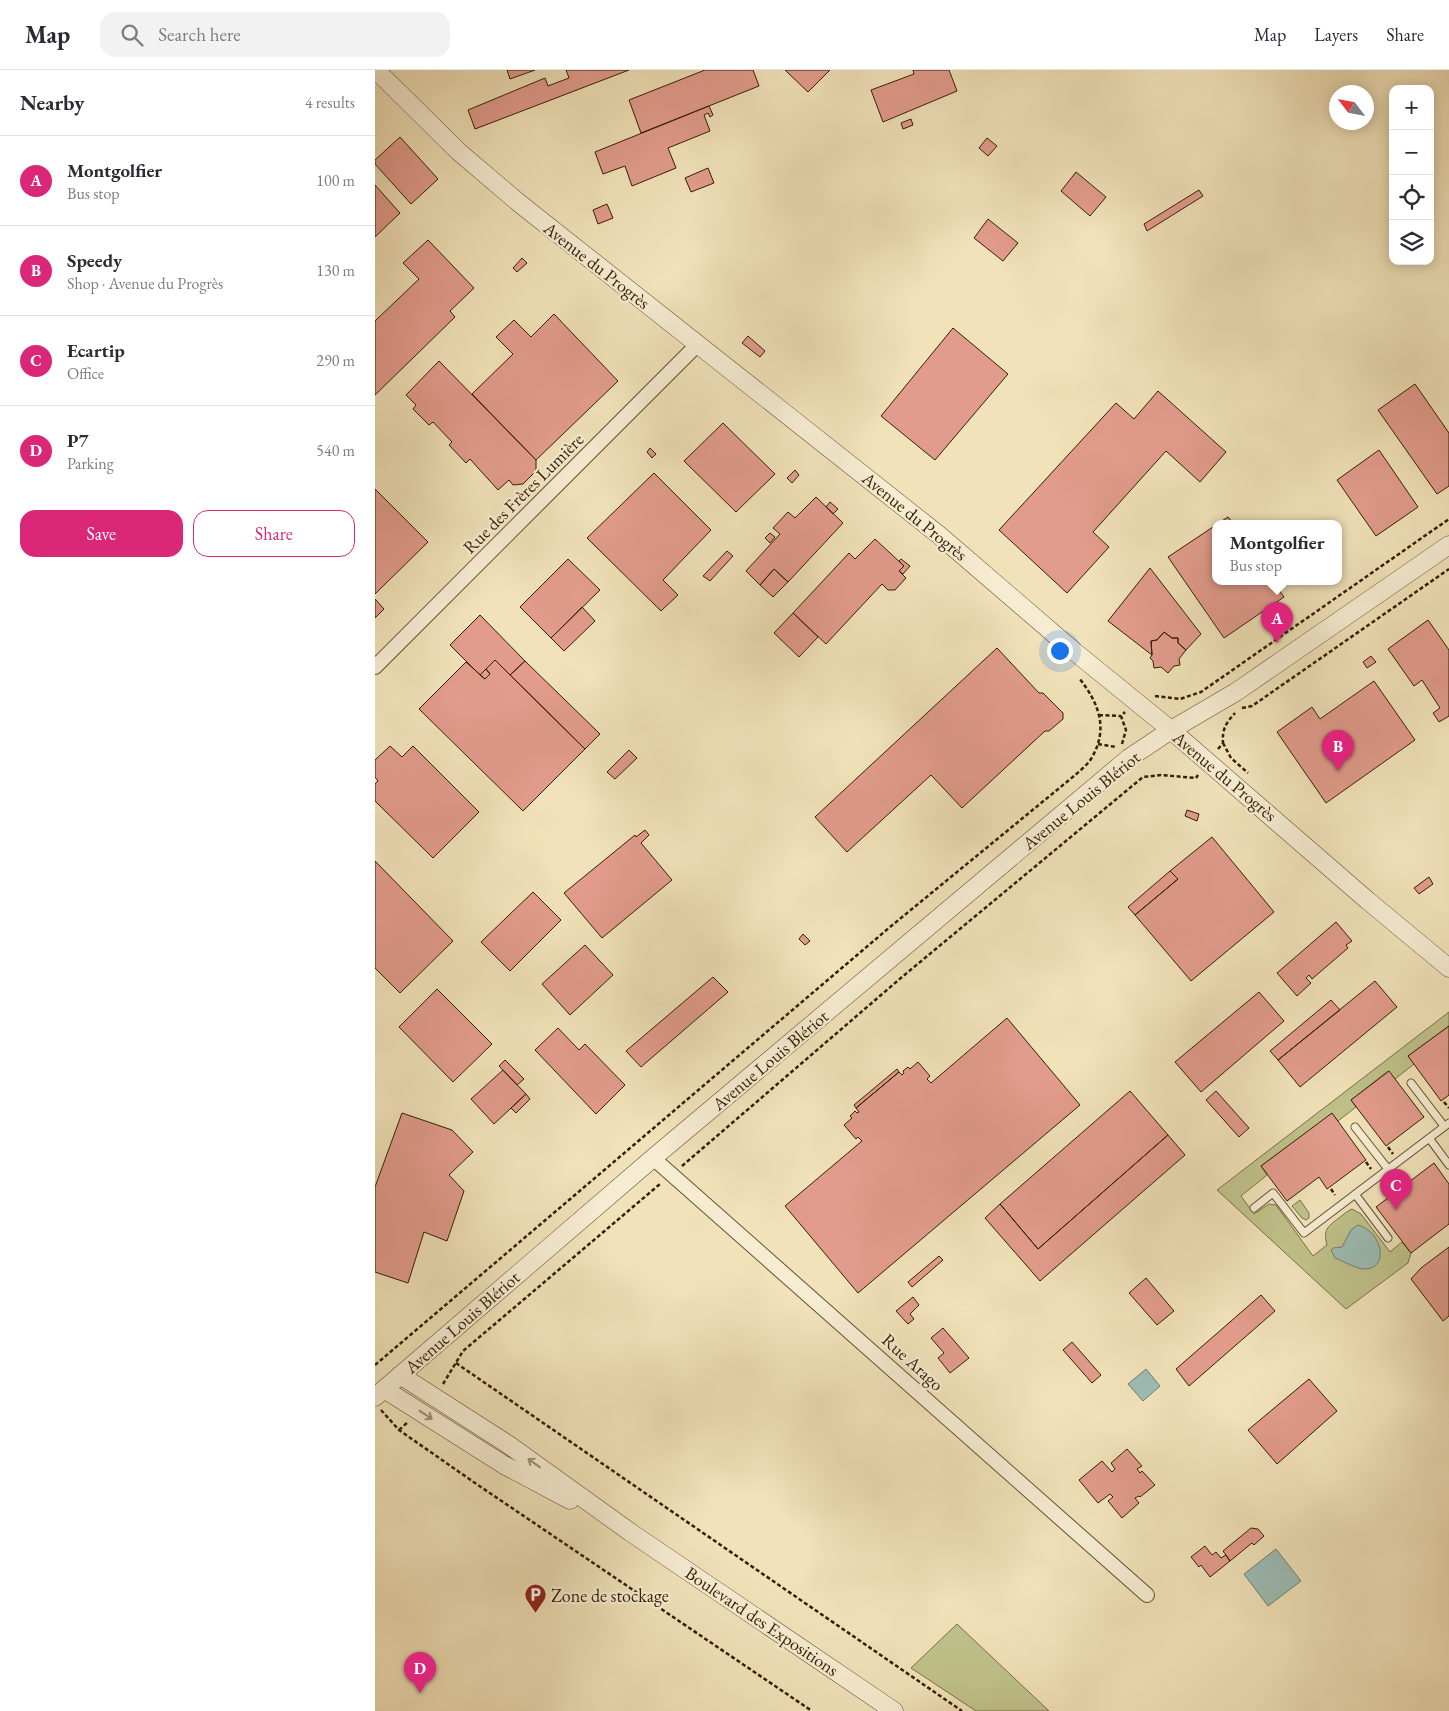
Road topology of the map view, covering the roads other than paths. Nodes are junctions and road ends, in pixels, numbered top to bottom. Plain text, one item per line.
1 (376, 70) edge
2 (698, 344) junction
3 (1449, 545) edge
4 (375, 667) edge
5 (1171, 730) junction
6 (1449, 968) edge
7 (1411, 1083) dead end
8 (1447, 1124) edge
9 (1355, 1127) dead end
10 (1429, 1138) junction
11 (653, 1158) junction
12 (1449, 1165) edge
13 (1388, 1169) junction
14 (1355, 1194) junction
15 (1254, 1208) dead end
16 (1388, 1238) dead end
17 (399, 1375) junction
18 (380, 1393) edge
19 (630, 1532) junction
20 (1147, 1595) dead end
21 (894, 1711) edge

1 - 2 street, Avenue du Progrès
2 - 4 street, Rue des Frères Lumière
2 - 5 street, Avenue du Progrès
3 - 5 street, Avenue Louis Blériot
5 - 6 street, Avenue du Progrès
5 - 11 street, Avenue Louis Blériot
7 - 8 lane
8 - 10 lane
9 - 13 lane
10 - 12 lane
10 - 13 lane
11 - 17 street, Avenue Louis Blériot
11 - 20 street, Rue Arago
13 - 14 lane
14 - 15 lane
14 - 16 lane
17 - 18 street, Avenue Louis Blériot
19 -> 17 street, Boulevard des Expositions
18 -> 19 street, Boulevard des Expositions
19 - 21 street, Boulevard des Expositions

